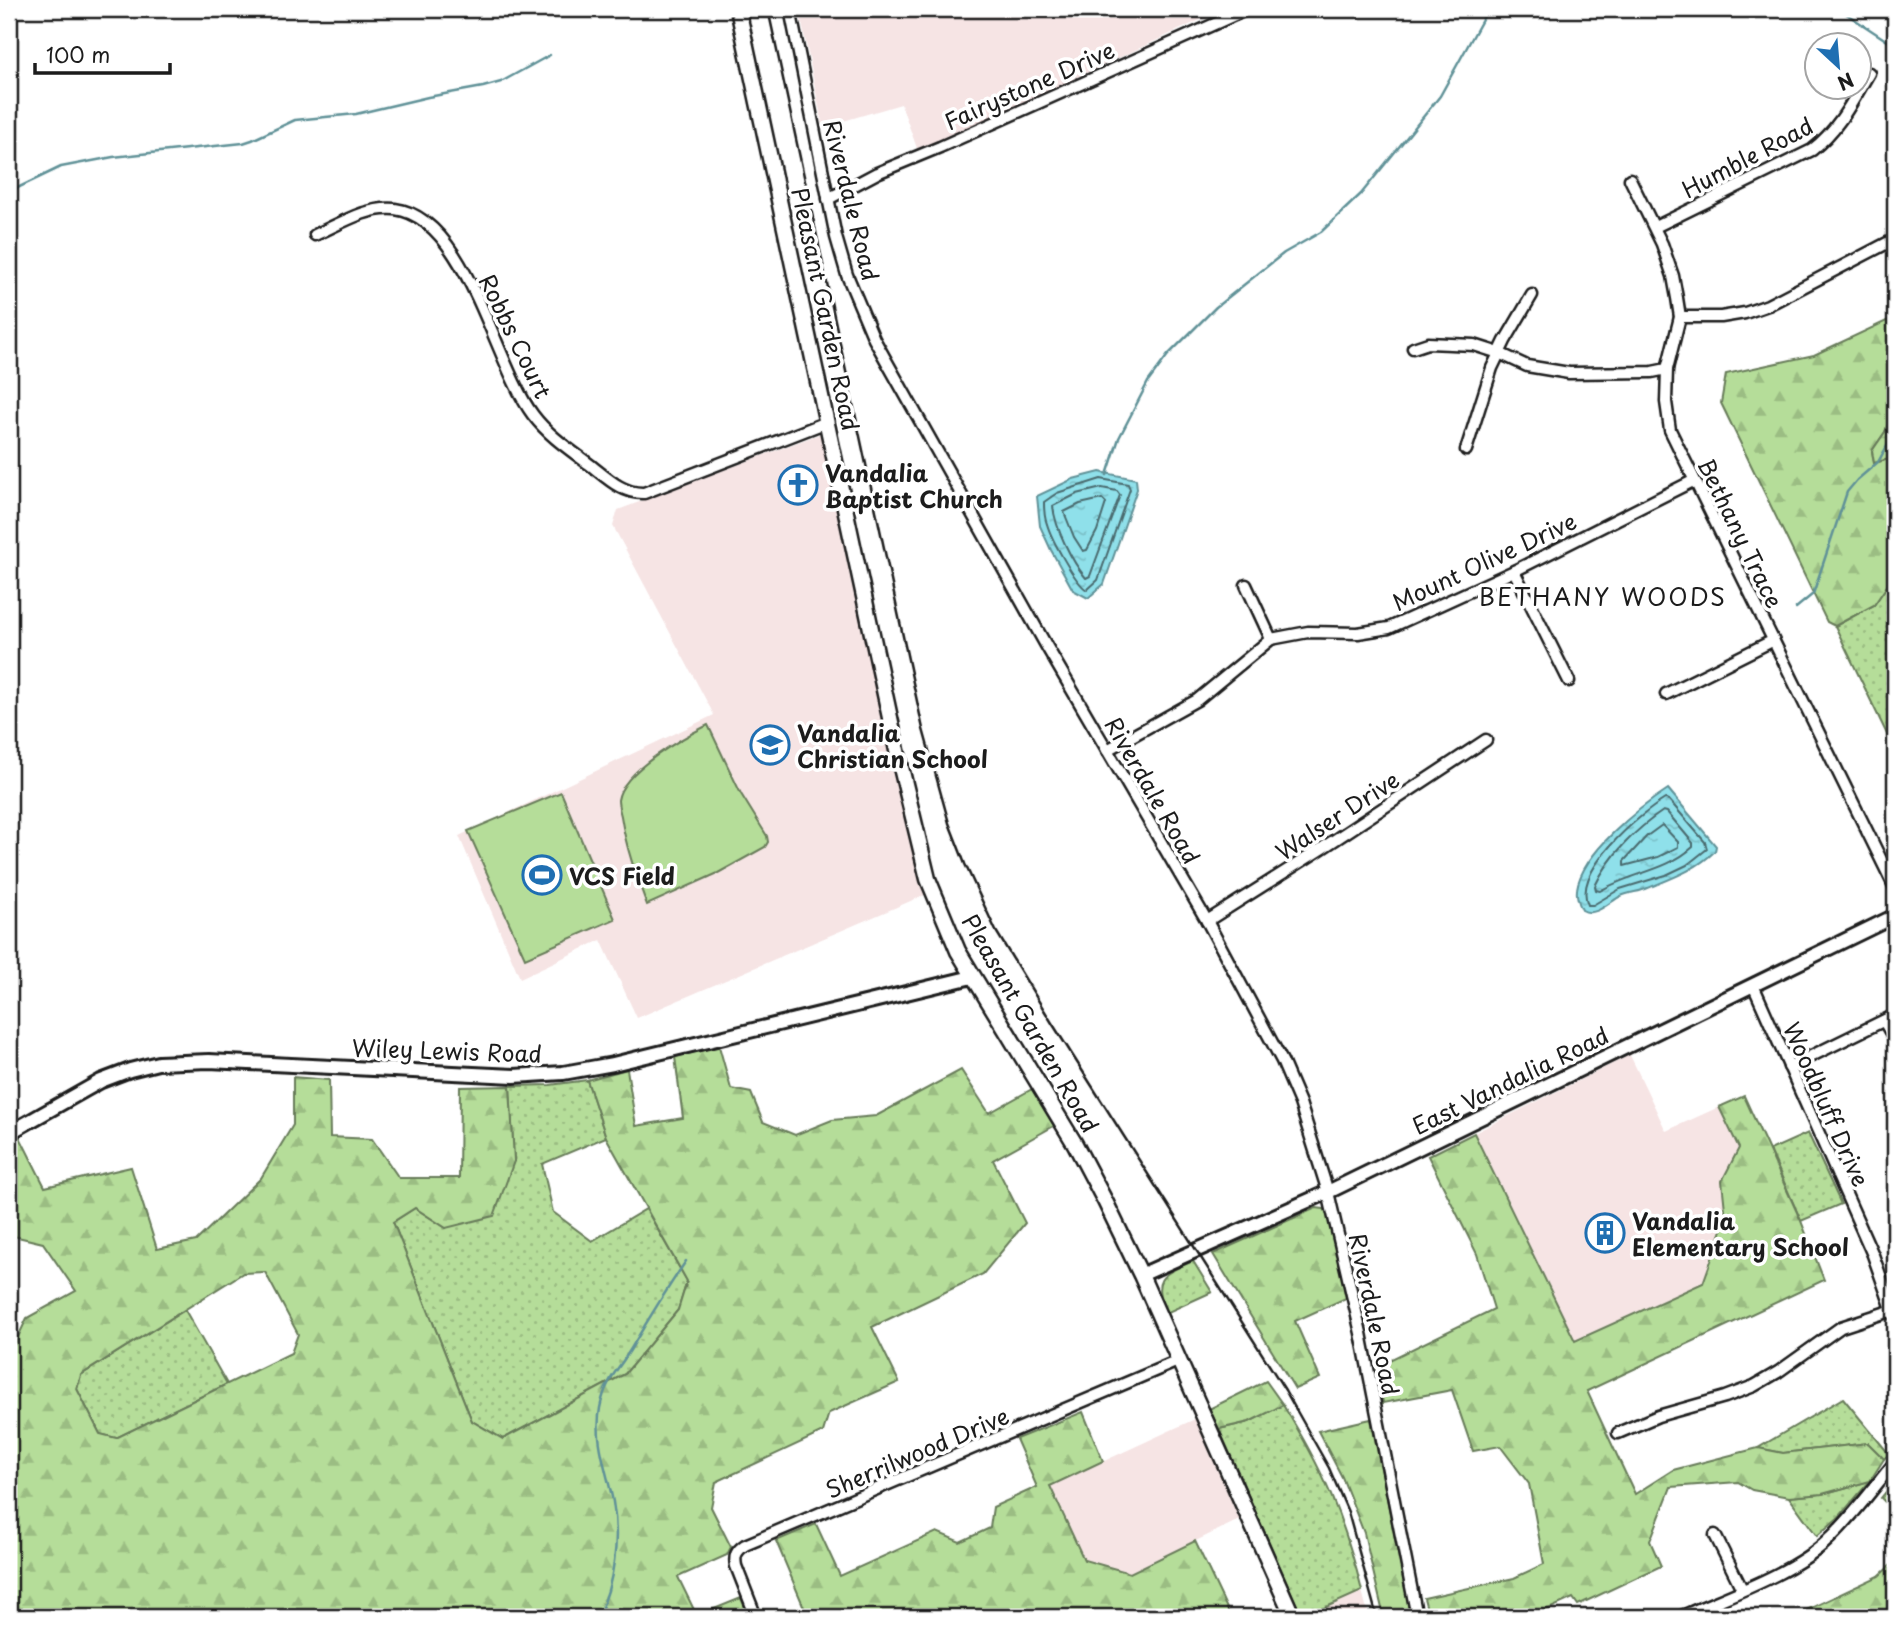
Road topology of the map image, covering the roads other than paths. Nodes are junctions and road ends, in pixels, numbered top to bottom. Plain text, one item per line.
1 (738, 9) edge
2 (790, 9) edge
3 (1248, 9) edge
4 (1852, 102) edge
5 (1630, 179) dead end
6 (828, 199) junction
7 (1655, 227) junction
8 (315, 235) dead end
9 (1895, 239) edge
10 (1532, 295) dead end
11 (1680, 317) junction
12 (1413, 348) dead end
13 (1499, 353) junction
14 (1667, 369) junction
15 (827, 422) junction
16 (1466, 450) dead end
17 (1693, 481) junction
18 (1514, 571) junction
19 (1246, 585) dead end
20 (1271, 639) junction
21 (1772, 641) junction
22 (1569, 681) dead end
23 (1665, 694) dead end
24 (1486, 740) dead end
25 (1107, 750) junction
26 (1895, 888) edge
27 (1895, 916) edge
28 (1206, 921) junction
29 (972, 977) junction
30 (1753, 985) junction
31 (1895, 1015) edge
32 (1884, 1020) junction
33 (1895, 1040) edge
34 (1789, 1067) junction
35 (9, 1133) edge
36 (1328, 1192) junction
37 (1141, 1275) junction
38 (1894, 1313) edge
39 (1178, 1361) junction
40 (1618, 1433) dead end
41 (1895, 1462) edge
42 (1715, 1535) dead end
43 (1742, 1589) junction
44 (756, 1617) edge
45 (1293, 1617) edge
46 (1417, 1617) edge
47 (1679, 1617) edge

1 - 15 main road, Pleasant Garden Road
2 - 6 street, Riverdale Road
3 - 6 street, Fairystone Drive
4 - 7 street, Humble Road
5 - 7 street, Bethany Trace
6 - 25 street, Riverdale Road
7 - 11 street, Bethany Trace
8 - 15 street, Robbs Court
9 - 11 street
10 - 13 street
11 - 14 street, Bethany Trace
12 - 13 street
13 - 14 street
13 - 16 street
14 - 17 street, Bethany Trace
15 - 29 main road, Pleasant Garden Road
17 - 18 street, Mount Olive Drive
17 - 21 street, Bethany Trace
18 - 20 street, Mount Olive Drive
18 - 22 street
19 - 20 street
20 - 25 street, Mount Olive Drive
21 - 23 street
21 - 26 street, Bethany Trace
24 - 28 street, Walser Drive
25 - 28 street, Riverdale Road
27 - 30 street, East Vandalia Road
28 - 36 street, Riverdale Road
29 - 35 street, Wiley Lewis Road
29 - 37 main road, Pleasant Garden Road
30 - 34 street, Woodbluff Drive
30 - 36 street, East Vandalia Road
31 - 32 street
32 - 33 street
32 - 34 street
34 - 38 street, Woodbluff Drive
36 - 37 street, East Vandalia Road
36 - 46 street, Riverdale Road
37 - 39 main road, Pleasant Garden Road
38 - 40 street
39 - 44 street, Sherrilwood Drive
39 - 45 main road, Pleasant Garden Road
41 - 43 street
42 - 43 street
43 - 47 street

